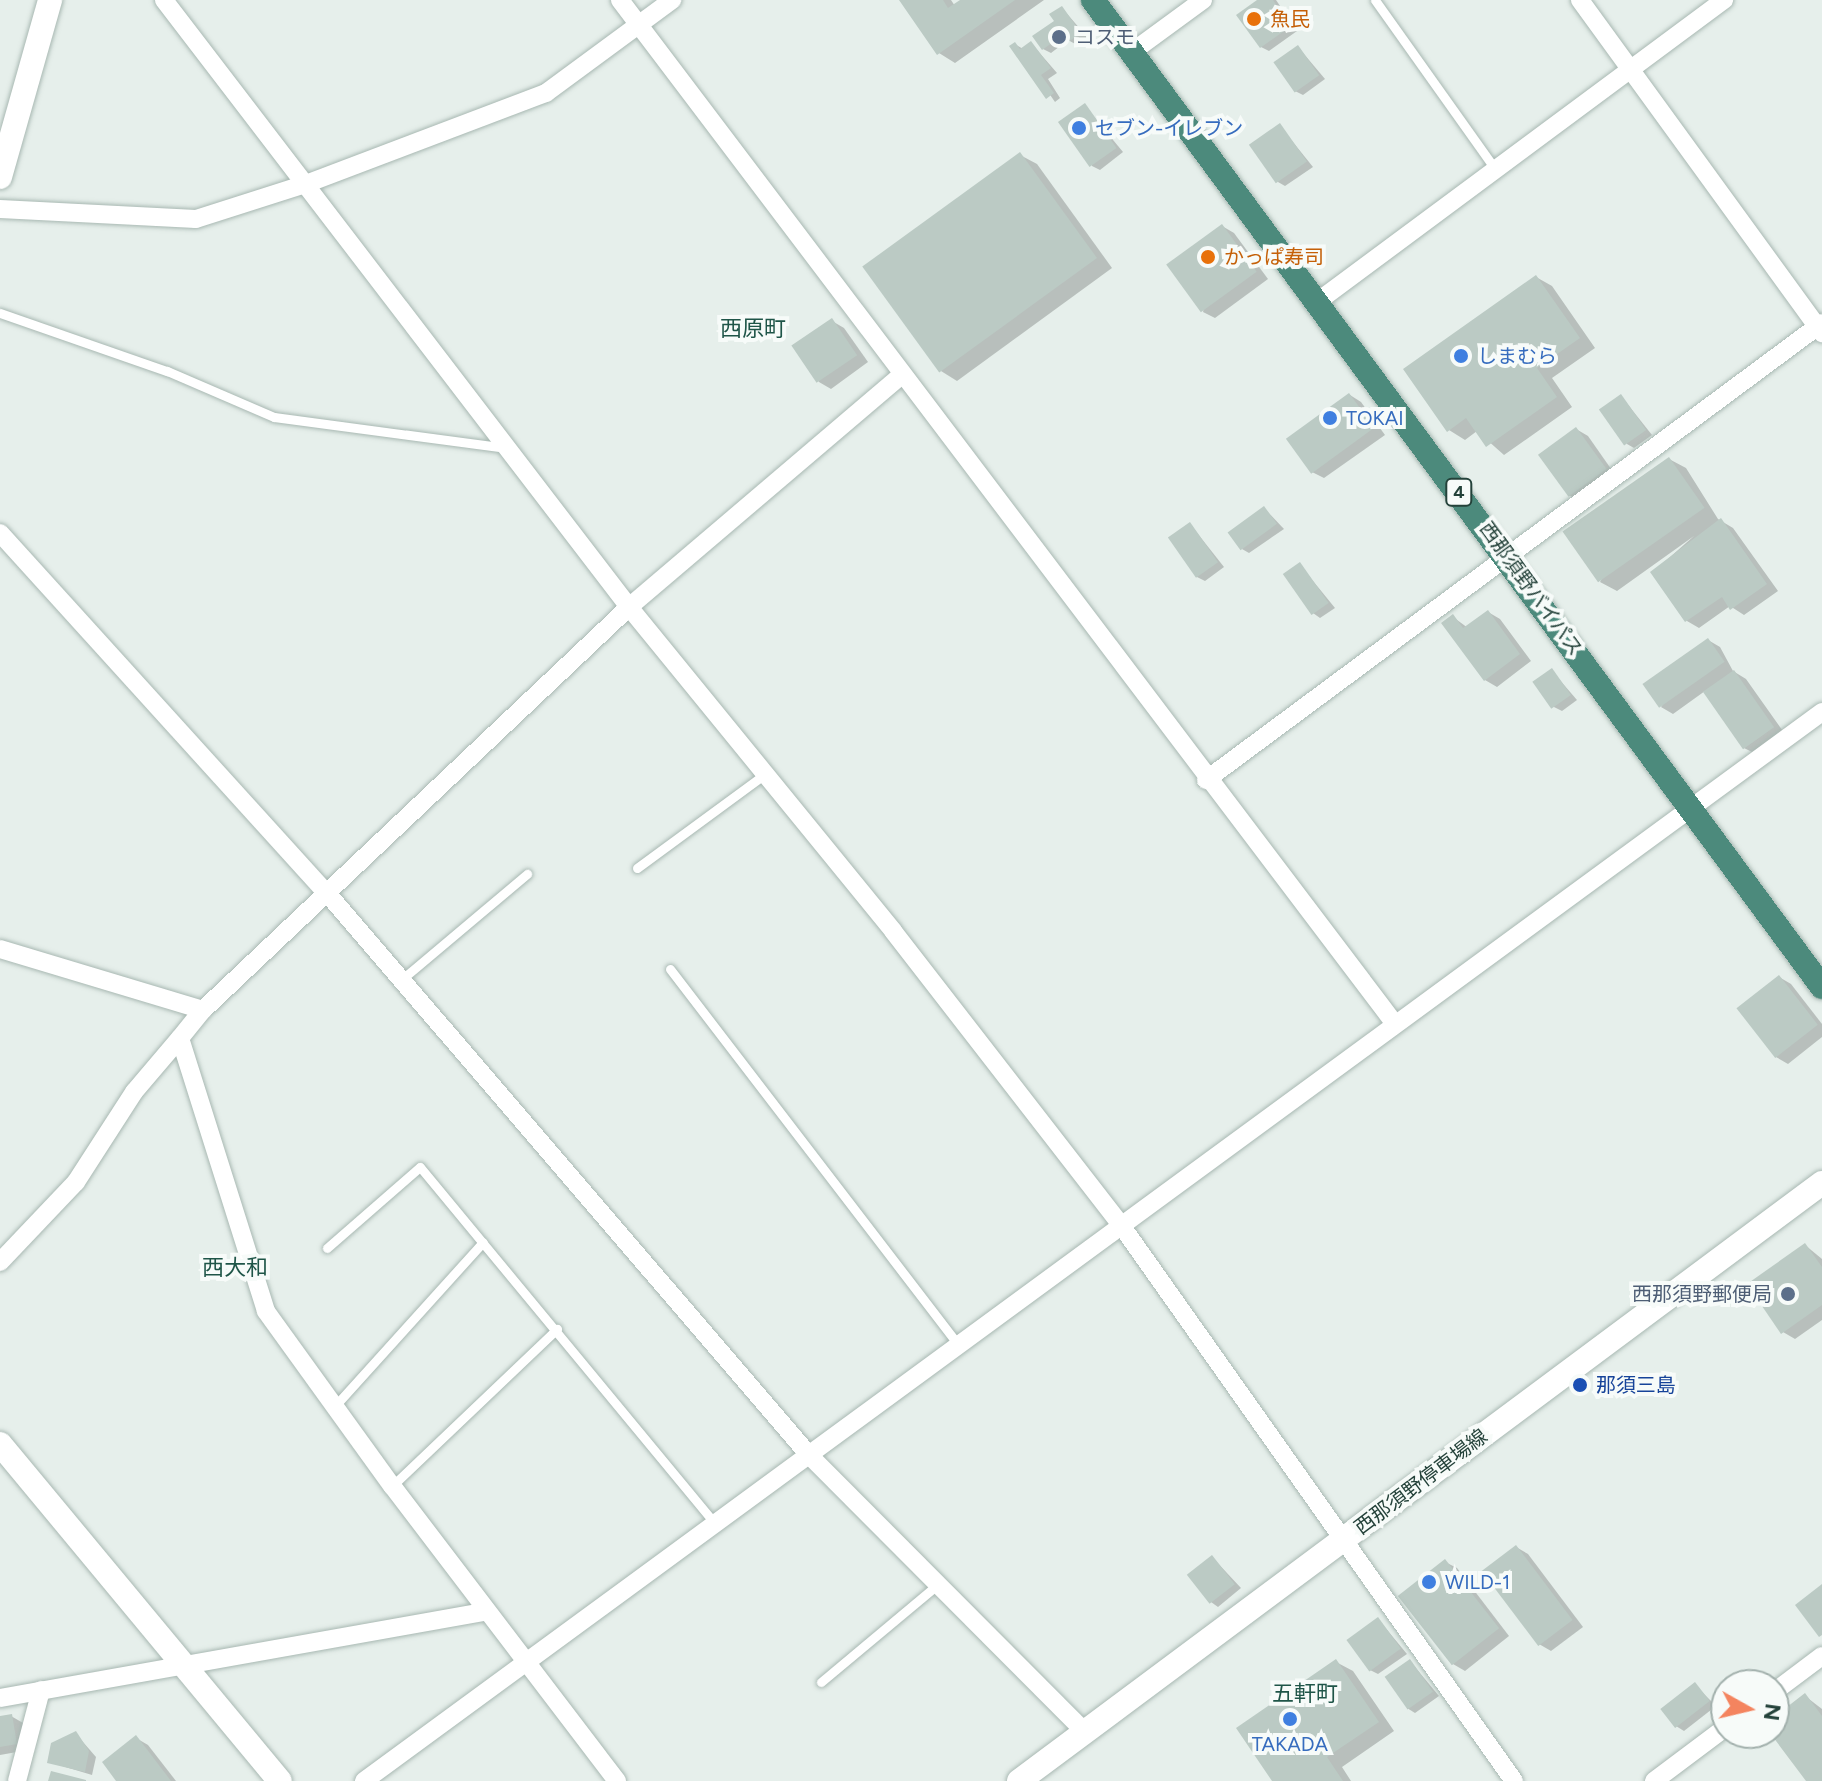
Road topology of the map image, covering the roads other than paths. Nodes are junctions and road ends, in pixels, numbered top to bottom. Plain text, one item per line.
1 (50, 0) edge
2 (164, 0) edge
3 (620, 0) edge
4 (672, 0) edge
5 (1093, 0) edge
6 (1203, 0) edge
7 (1375, 0) edge
8 (1580, 0) edge
9 (1724, 0) edge
10 (639, 24) junction
11 (1132, 52) junction
12 (1630, 67) junction
13 (1495, 169) junction
14 (0, 177) edge
15 (306, 184) junction
16 (0, 209) edge
17 (1317, 302) junction
18 (0, 313) edge
19 (1820, 328) edge
20 (902, 375) junction
21 (508, 449) junction
22 (0, 533) edge
23 (1509, 559) junction
24 (629, 607) junction
25 (1822, 712) edge
26 (765, 774) junction
27 (1206, 780) junction
28 (1691, 808) junction
29 (637, 868) dead end
30 (527, 874) dead end
31 (327, 893) junction
32 (0, 949) edge
33 (670, 969) dead end
34 (401, 980) junction
35 (1822, 987) edge
36 (203, 1010) junction
37 (1395, 1024) junction
38 (180, 1038) junction
39 (1822, 1183) edge
40 (1121, 1225) junction
41 (483, 1242) junction
42 (327, 1248) dead end
43 (0, 1262) edge
44 (557, 1329) junction
45 (957, 1343) junction
46 (334, 1407) junction
47 (0, 1444) edge
48 (809, 1455) junction
49 (392, 1486) junction
50 (715, 1524) junction
51 (1344, 1539) junction
52 (938, 1584) junction
53 (486, 1611) junction
54 (1822, 1656) edge
55 (181, 1662) junction
56 (527, 1662) junction
57 (1790, 1680) edge
58 (821, 1682) dead end
59 (41, 1690) junction
60 (0, 1698) edge
61 (1085, 1732) junction
62 (1710, 1740) edge
63 (1662, 1779) edge
64 (17, 1781) edge
65 (280, 1781) edge
66 (364, 1781) edge
67 (617, 1781) edge
68 (1019, 1781) edge
69 (1514, 1781) edge

1 - 14 main road
2 - 15 street
3 - 10 street
4 - 10 street
5 - 11 highway, 西那須野バイパス / 4
6 - 11 street
7 - 13 lane
8 - 12 street
9 - 12 street
10 - 15 street
10 - 20 street
11 - 17 highway, 西那須野バイパス / 4
12 - 13 street
12 - 19 street
13 - 17 street
15 - 16 street
15 - 21 street
17 - 23 highway, 西那須野バイパス / 4
18 - 21 lane
19 - 23 street
20 - 24 street
20 - 27 street
21 - 24 street
22 - 31 street
23 - 27 street
23 - 28 highway, 西那須野バイパス / 4
24 - 26 street
24 - 31 street
25 - 28 street
26 - 29 lane
26 - 40 street
27 - 37 street
28 - 35 highway, 西那須野バイパス / 4
28 - 37 street
30 - 34 lane
31 - 34 street
31 - 36 street
32 - 36 street
33 - 45 lane
34 - 48 street
36 - 38 street
37 - 40 street
38 - 43 street
38 - 46 street
39 - 51 main road, 西那須野停車場線
40 - 45 street
40 - 51 street
41 - 42 lane
41 - 44 lane
41 - 46 lane
44 - 49 lane
44 - 50 lane
45 - 48 street
46 - 49 street
47 - 55 main road
48 - 50 street
48 - 52 street
49 - 53 street
50 - 56 street
51 - 61 main road, 西那須野停車場線
51 - 69 street
52 - 58 lane
52 - 61 street
53 - 55 street
53 - 56 street
54 - 57 street
55 - 59 street
55 - 65 main road
56 - 66 street
56 - 67 street
59 - 60 street
59 - 64 street
61 - 68 main road, 西那須野停車場線
62 - 63 street

